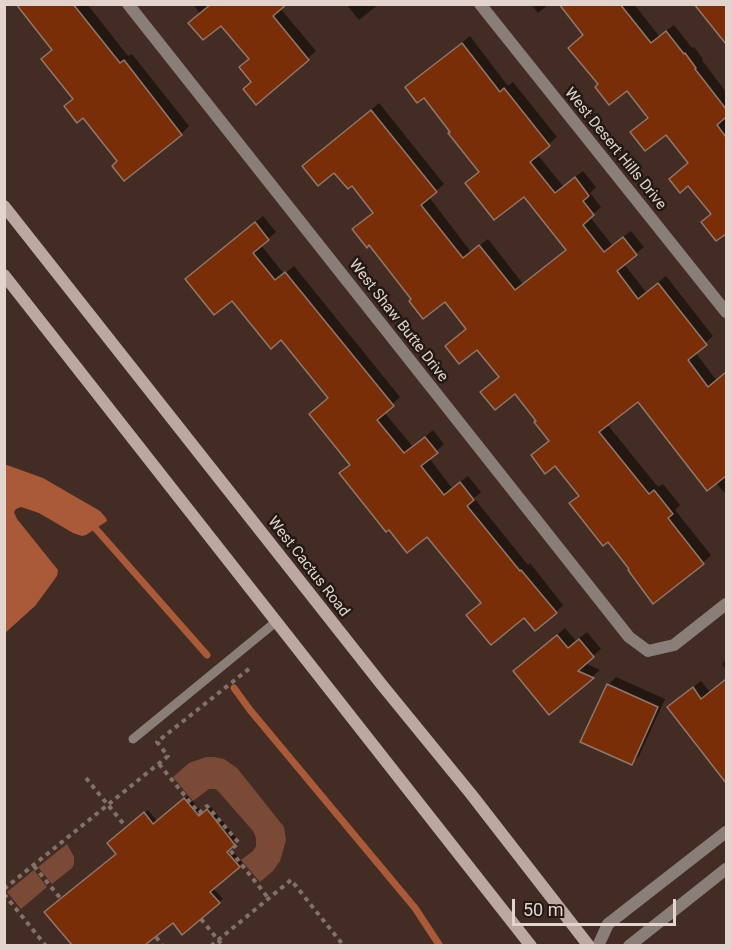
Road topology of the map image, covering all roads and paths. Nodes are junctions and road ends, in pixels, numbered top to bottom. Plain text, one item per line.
1 (128, 4) edge
2 (480, 4) edge
3 (4, 206) edge
4 (4, 276) edge
5 (726, 312) edge
6 (726, 604) edge
7 (277, 621) junction
8 (250, 668) dead end
9 (133, 738) dead end
10 (159, 764) junction
11 (86, 778) dead end
12 (108, 805) junction
13 (126, 827) dead end
14 (726, 832) edge
15 (34, 866) junction
16 (726, 868) edge
17 (4, 889) edge
18 (4, 894) edge
19 (61, 899) dead end
20 (269, 899) junction
21 (201, 919) dead end
22 (156, 937) dead end
23 (218, 940) junction
24 (46, 945) edge
25 (163, 945) edge
26 (211, 945) edge
27 (223, 945) edge
28 (344, 945) edge
29 (531, 945) edge
30 (589, 945) edge
31 (598, 945) edge
32 (629, 945) edge

1 - 6 street, West Shaw Butte Drive
2 - 5 street, West Desert Hills Drive
3 - 30 main road, West Cactus Road
4 - 7 main road
7 - 9 lane
7 - 29 main road
8 - 10 path
10 - 12 path
10 - 20 path
11 - 12 path
12 - 13 path
12 - 15 path
14 - 31 street
15 - 17 path
15 - 19 path
16 - 32 street
18 - 24 path
20 - 23 path
20 - 28 path
21 - 23 path
22 - 25 path
23 - 26 path
23 - 27 path

